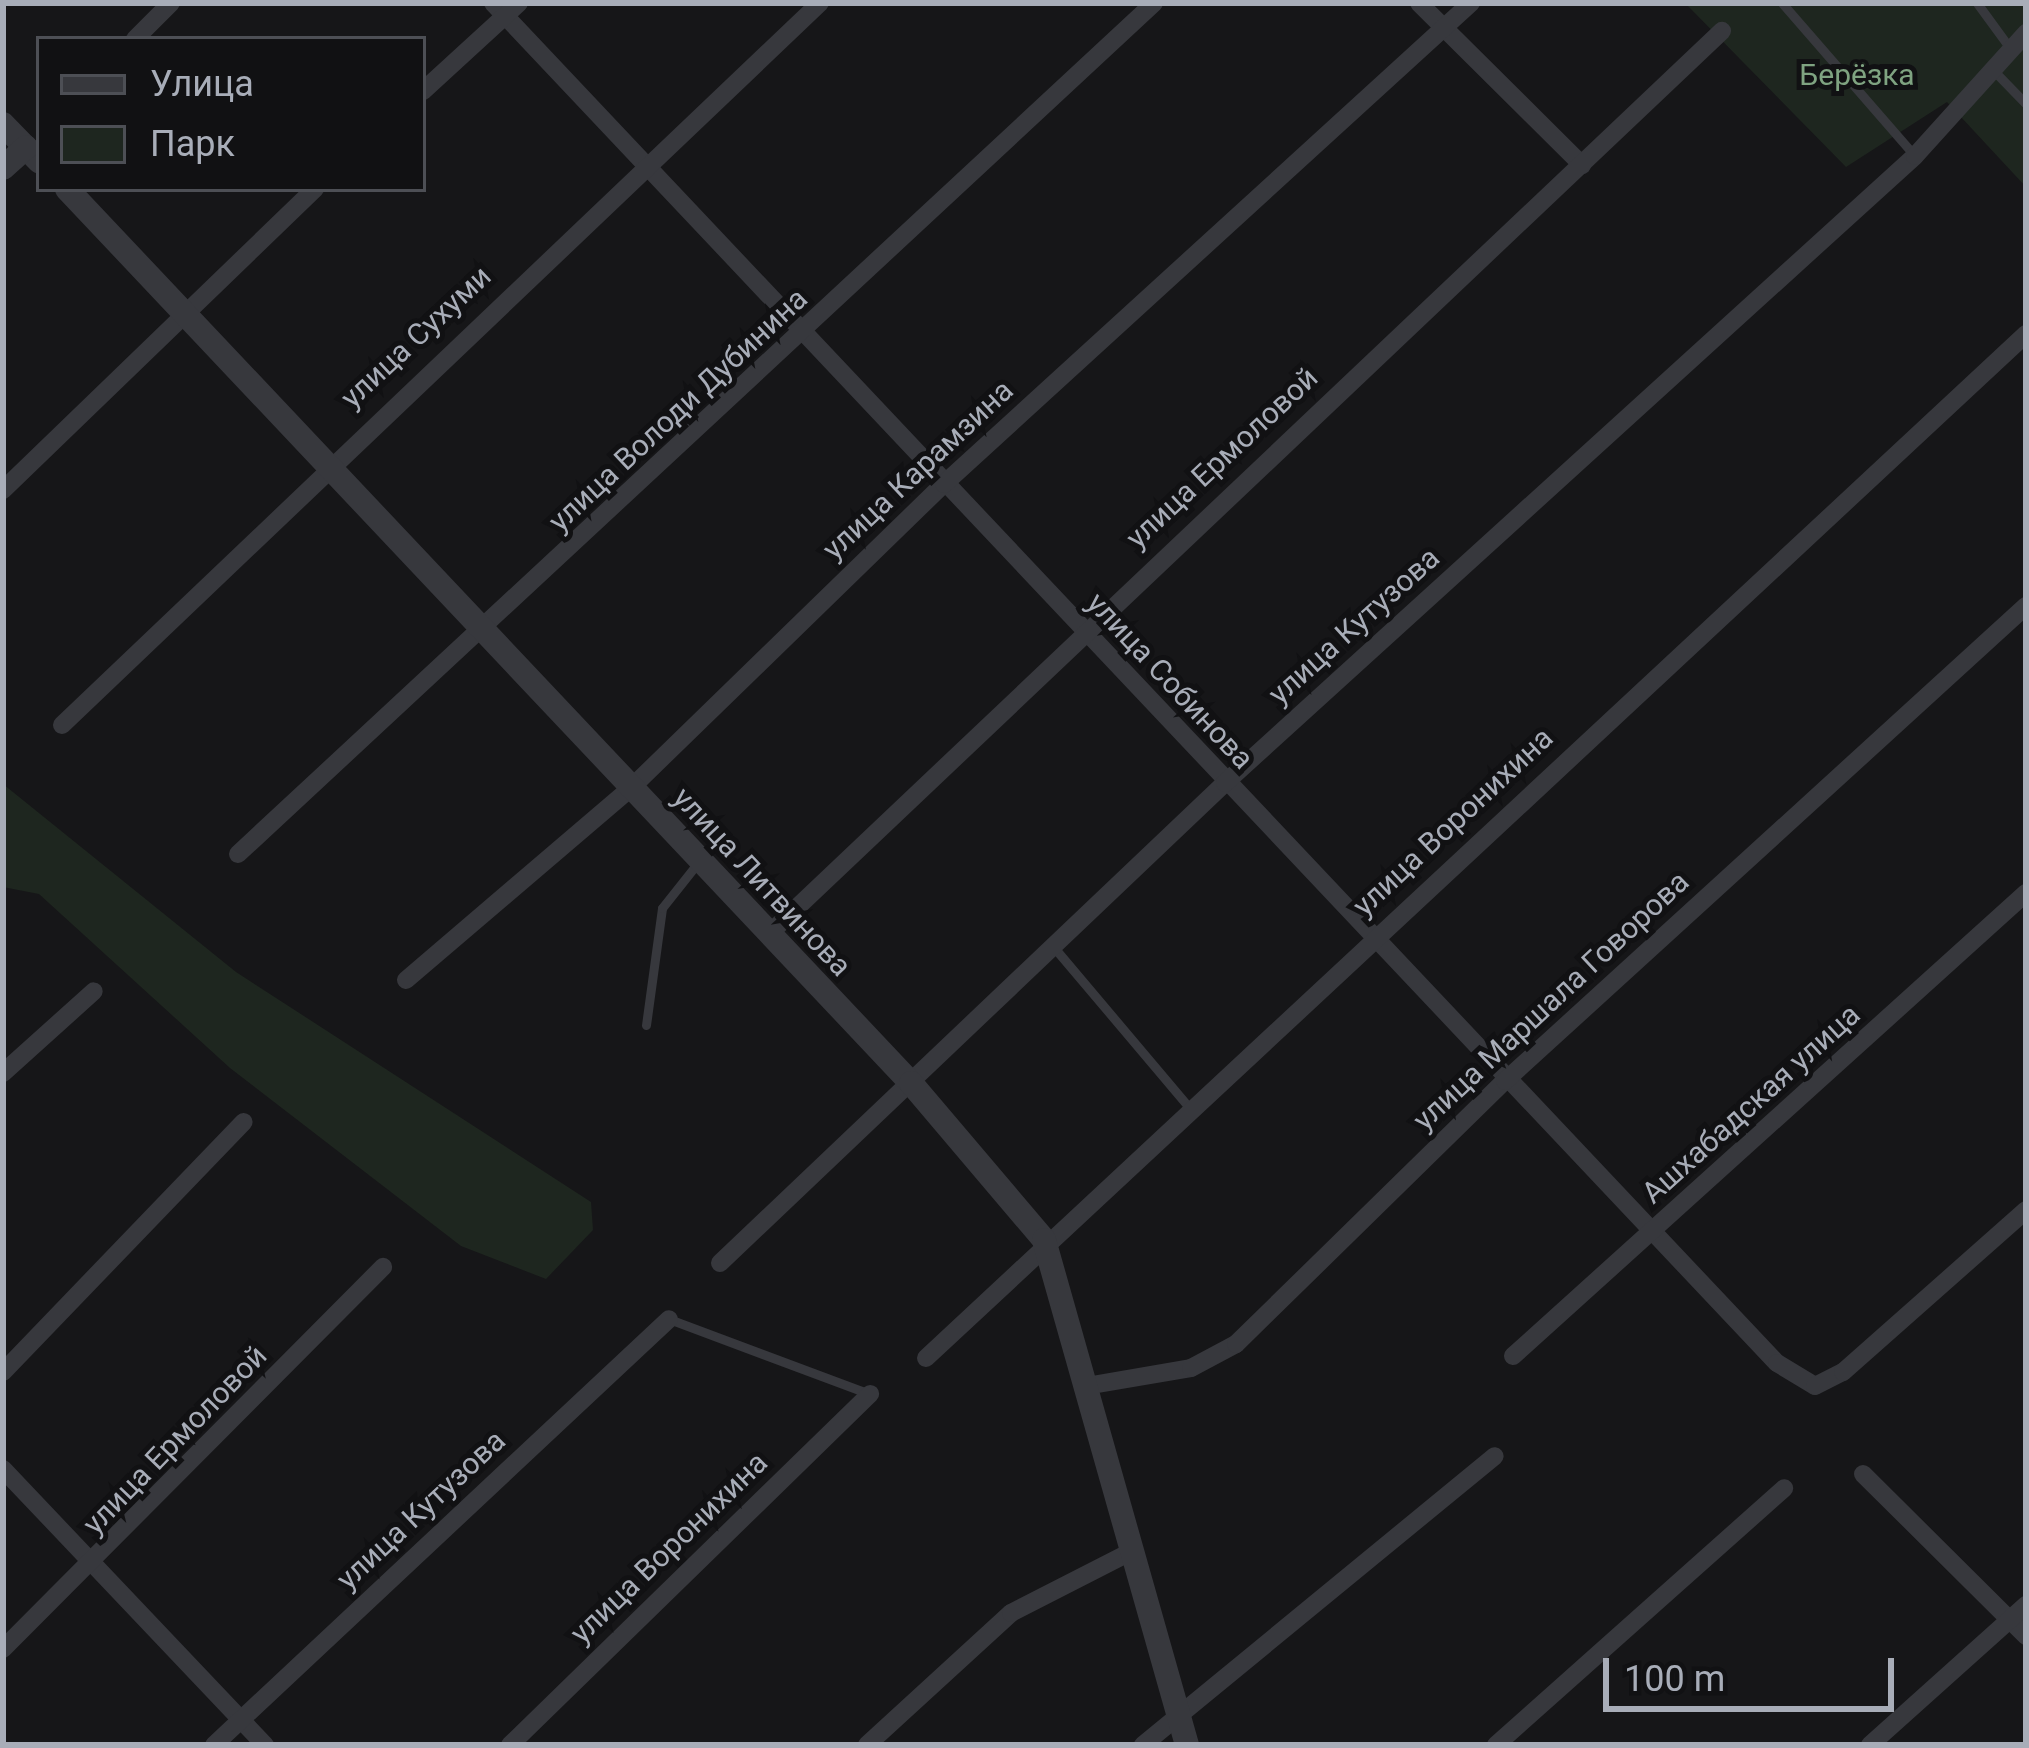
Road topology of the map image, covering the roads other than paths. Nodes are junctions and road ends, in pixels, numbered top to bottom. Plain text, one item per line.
1 (171, 3) edge
2 (820, 3) edge
3 (1154, 3) edge
4 (1419, 3) edge
5 (1471, 3) edge
6 (1783, 3) edge
7 (1977, 3) edge
8 (506, 7) edge
9 (1444, 29) junction
10 (1722, 32) dead end
11 (2026, 33) edge
12 (137, 36) edge
13 (2012, 51) junction
14 (1995, 72) junction
15 (426, 88) edge
16 (2026, 104) edge
17 (3, 124) edge
18 (35, 147) edge
19 (1915, 156) junction
20 (645, 165) junction
21 (1582, 165) junction
22 (3, 168) edge
23 (70, 192) edge
24 (312, 192) edge
25 (184, 308) junction
26 (804, 334) junction
27 (2026, 334) edge
28 (328, 460) junction
29 (944, 484) junction
30 (3, 490) edge
31 (2026, 606) edge
32 (487, 629) junction
33 (1081, 629) junction
34 (62, 725) dead end
35 (1225, 783) junction
36 (632, 787) junction
37 (238, 854) dead end
38 (700, 860) junction
39 (2026, 893) edge
40 (769, 934) junction
41 (1371, 939) junction
42 (1057, 951) junction
43 (406, 980) dead end
44 (94, 991) dead end
45 (646, 1025) dead end
46 (3, 1073) edge
47 (1504, 1081) junction
48 (911, 1083) junction
49 (1188, 1106) junction
50 (244, 1122) dead end
51 (2026, 1210) edge
52 (1650, 1236) junction
53 (1044, 1240) junction
54 (720, 1263) dead end
55 (383, 1267) dead end
56 (669, 1318) joint
57 (1513, 1356) dead end
58 (926, 1358) dead end
59 (3, 1372) edge
60 (1092, 1385) junction
61 (870, 1394) joint
62 (1495, 1456) dead end
63 (3, 1469) edge
64 (1863, 1474) dead end
65 (1784, 1488) dead end
66 (1130, 1552) junction
67 (95, 1567) junction
68 (2019, 1611) edge
69 (2026, 1636) edge
70 (3, 1648) edge
71 (242, 1720) junction
72 (1182, 1734) edge
73 (214, 1745) edge
74 (265, 1745) edge
75 (510, 1745) edge
76 (867, 1745) edge
77 (1143, 1745) edge
78 (1496, 1745) edge
79 (1870, 1745) edge

1 - 12 street
2 - 20 street, улица Сухуми
3 - 26 street, улица Володи Дубинина
4 - 9 street
5 - 9 street, улица Карамзина
6 - 19 lane
7 - 13 lane
8 - 15 street
8 - 20 street, улица Собинова
9 - 21 street
9 - 29 street, улица Карамзина
10 - 21 street, улица Ермоловой
11 - 13 street, улица Кутузова
13 - 14 street, улица Кутузова
14 - 16 lane
14 - 19 street, улица Кутузова
17 - 18 street
18 - 22 street
19 - 35 street, улица Кутузова
20 - 26 street, улица Собинова
20 - 28 street, улица Сухуми
21 - 33 street, улица Ермоловой
23 - 25 street, улица Литвинова
24 - 25 street
25 - 28 street, улица Литвинова
25 - 30 street
26 - 29 street, улица Собинова
26 - 32 street, улица Володи Дубинина
27 - 41 street, улица Воронихина
28 - 32 street, улица Литвинова
28 - 34 street, улица Сухуми
29 - 33 street, улица Собинова
29 - 36 street, улица Карамзина
31 - 47 street, улица Маршала Говорова
32 - 36 street, улица Литвинова
32 - 37 street, улица Володи Дубинина
33 - 35 street, улица Собинова
33 - 40 street, улица Ермоловой
35 - 41 street, улица Собинова
35 - 42 street, улица Кутузова
36 - 38 street, улица Литвинова
36 - 43 street, улица Карамзина
38 - 40 street, улица Литвинова
38 - 45 lane
39 - 52 street, Ашхабадская улица
40 - 48 street, улица Литвинова
41 - 47 street, улица Собинова
41 - 49 street, улица Воронихина
42 - 48 street, улица Кутузова
42 - 49 lane
44 - 46 street
47 - 52 street, улица Собинова
47 - 60 street, улица Маршала Говорова
48 - 53 street, улица Литвинова
48 - 54 street, улица Кутузова
49 - 53 street, улица Воронихина
50 - 59 street
51 - 52 street, улица Собинова
52 - 57 street, Ашхабадская улица
53 - 58 street, улица Воронихина
53 - 60 street, улица Литвинова
55 - 67 street, улица Ермоловой
56 - 61 lane
56 - 71 street, улица Кутузова
60 - 66 street, улица Литвинова
61 - 75 street, улица Воронихина
62 - 72 street
63 - 67 street
64 - 68 street
65 - 78 street
66 - 72 street, улица Литвинова
66 - 76 street
67 - 70 street, улица Ермоловой
67 - 71 street
68 - 69 street
68 - 79 street
71 - 73 street, улица Кутузова
71 - 74 street
72 - 77 street

